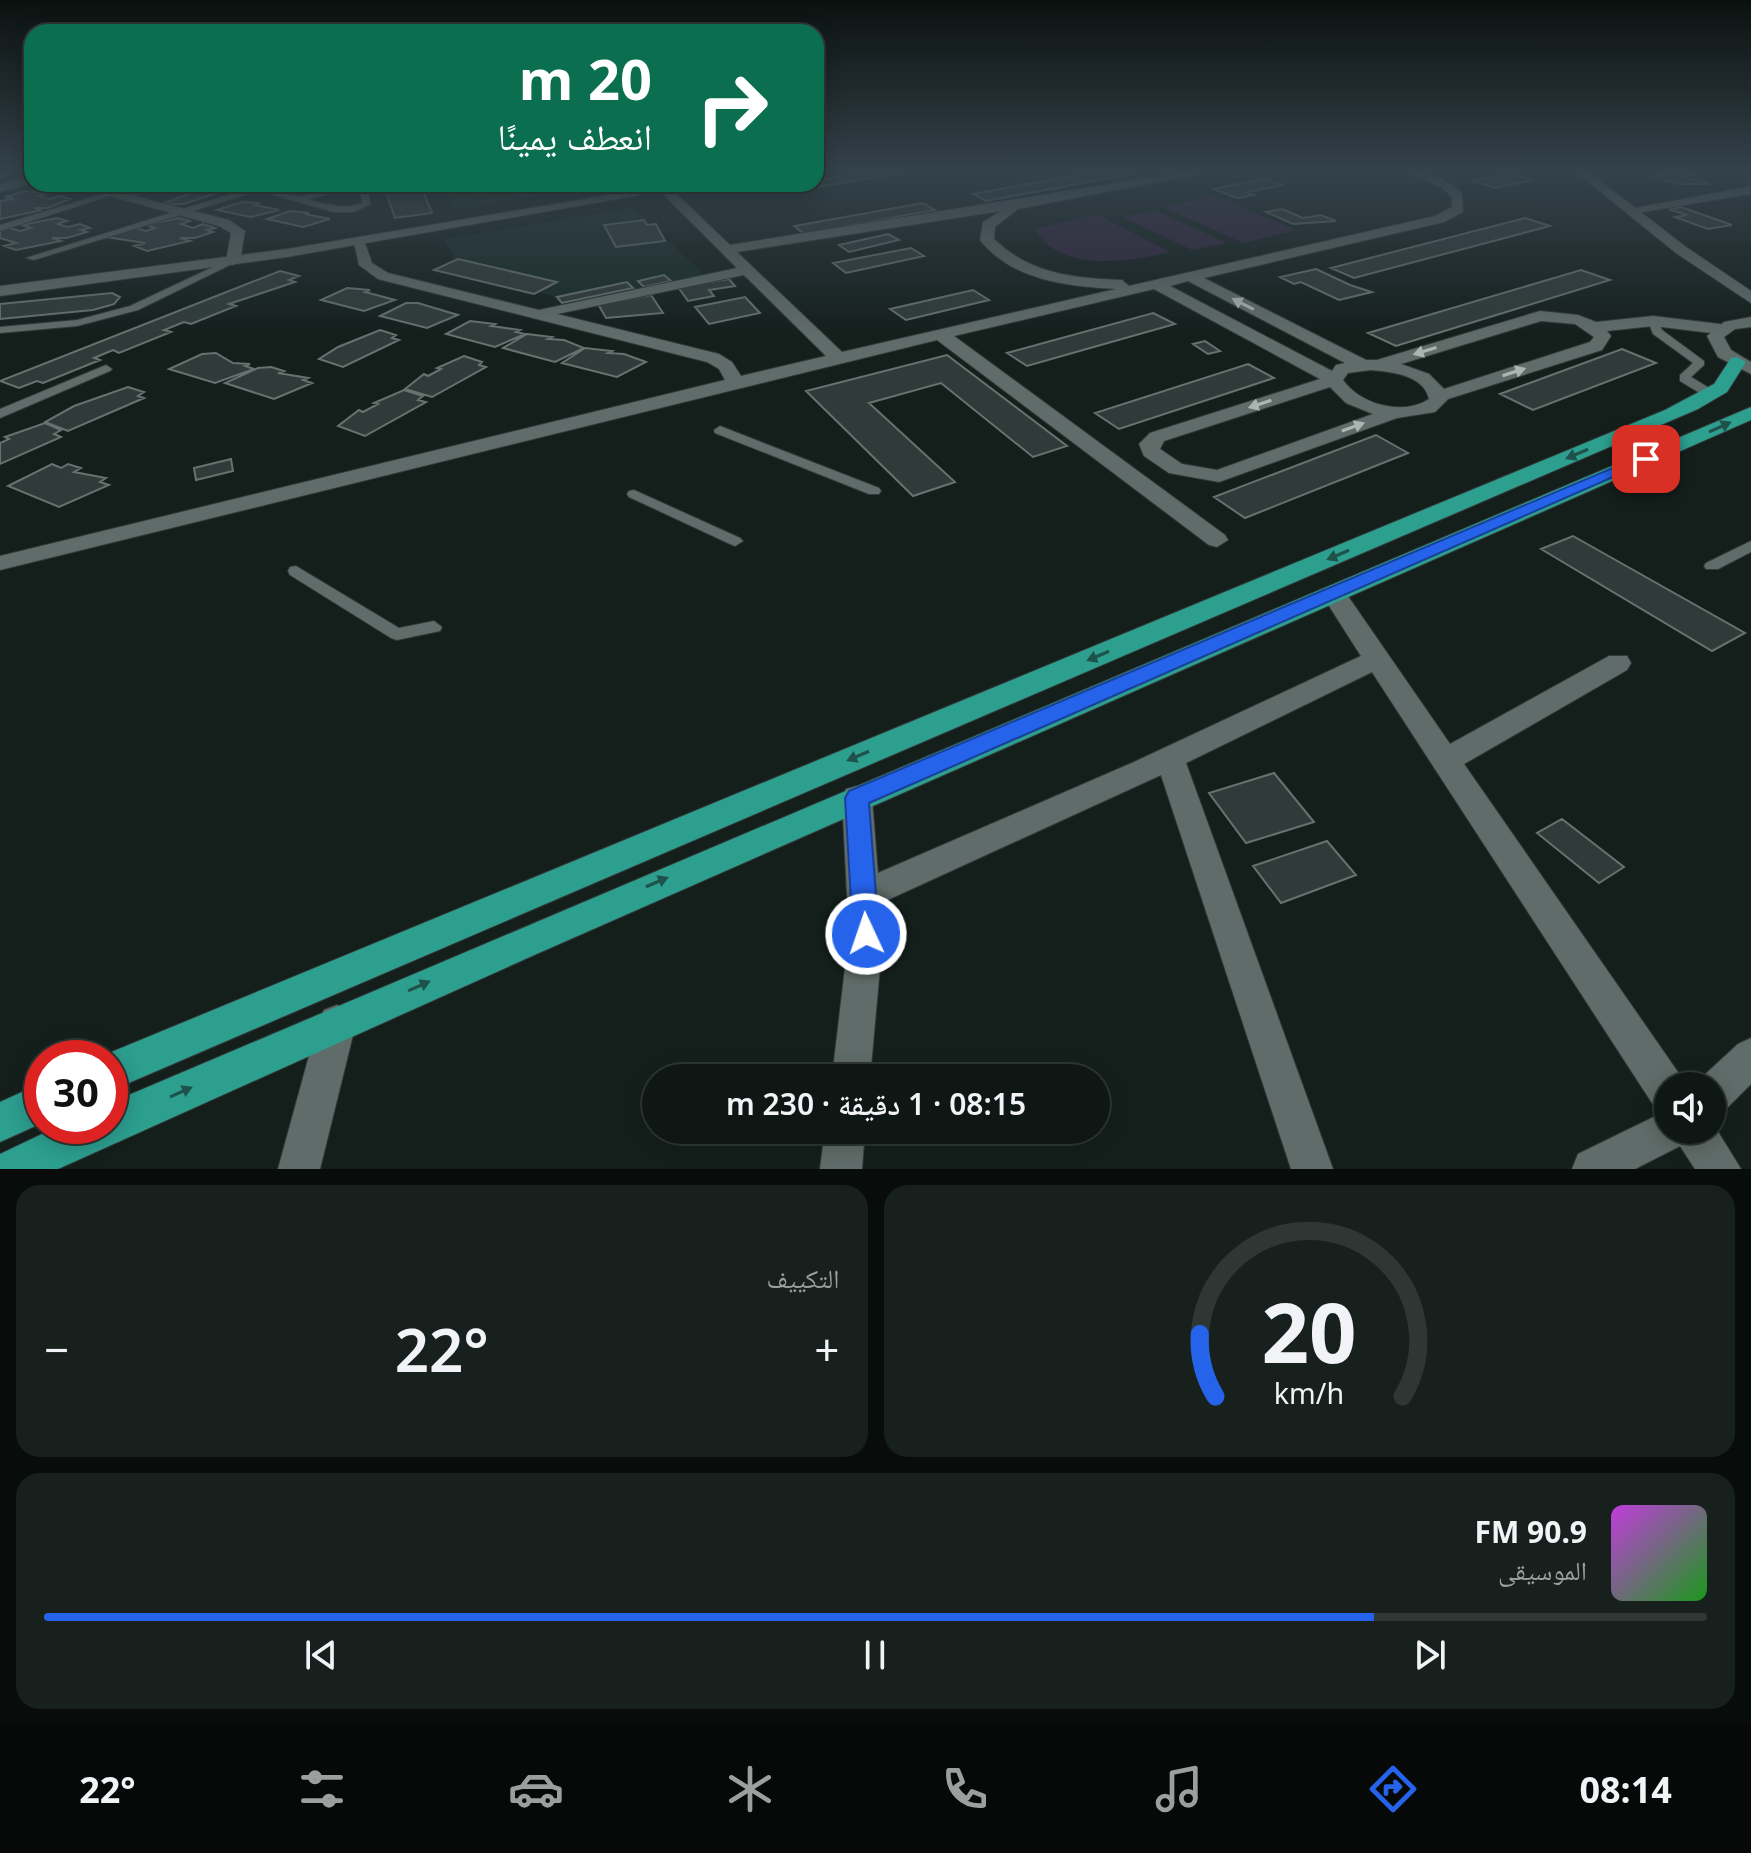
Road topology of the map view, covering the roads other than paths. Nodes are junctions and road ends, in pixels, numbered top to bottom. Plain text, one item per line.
1 (132, 227) edge
2 (230, 227) edge
3 (439, 227) edge
4 (702, 227) edge
5 (878, 227) edge
6 (988, 227) edge
7 (1407, 227) edge
8 (1652, 227) edge
9 (358, 241) junction
10 (726, 250) junction
11 (1681, 250) junction
12 (31, 258) dead end
13 (233, 261) junction
14 (746, 270) junction
15 (1191, 277) junction
16 (1153, 286) junction
17 (0, 291) edge
18 (1751, 298) edge
19 (537, 314) junction
20 (1726, 316) junction
21 (1653, 321) junction
22 (1751, 322) edge
23 (1594, 327) junction
24 (0, 330) edge
25 (940, 334) junction
26 (838, 358) junction
27 (1371, 365) junction
28 (1744, 366) edge
29 (106, 369) dead end
30 (1334, 379) junction
31 (736, 383) junction
32 (1712, 395) junction
33 (1439, 396) junction
34 (1397, 412) junction
35 (1751, 413) edge
36 (0, 414) edge
37 (720, 430) dead end
38 (874, 491) dead end
39 (634, 494) dead end
40 (1217, 540) dead end
41 (735, 541) dead end
42 (1751, 546) edge
43 (0, 563) edge
44 (1712, 566) dead end
45 (296, 571) dead end
46 (1334, 595) junction
47 (434, 627) dead end
48 (1377, 659) junction
49 (1618, 663) dead end
50 (1170, 758) junction
51 (1445, 761) junction
52 (857, 798) junction
53 (863, 895) junction
54 (337, 1023) junction
55 (1751, 1057) edge
56 (128, 1064) edge
57 (852, 1064) edge
58 (1655, 1072) edge
59 (1726, 1081) edge
60 (24, 1111) edge
61 (128, 1115) edge
62 (0, 1122) edge
63 (1654, 1137) edge
64 (66, 1144) edge
65 (844, 1144) edge
66 (1703, 1144) edge
67 (13, 1169) edge
68 (299, 1169) edge
69 (841, 1169) edge
70 (1312, 1169) edge
71 (1593, 1169) edge
72 (1720, 1169) edge

1 - 12 lane
2 - 13 street
3 - 9 street
4 - 10 street
5 - 10 street
6 - 16 street
7 - 15 street
8 - 11 street
9 - 13 street
9 - 19 street
10 - 14 street
11 - 18 street
11 - 20 street
13 - 17 street
13 - 24 lane
14 - 19 street
14 - 26 street
15 - 16 street
27 -> 15 street
16 - 25 street
16 - 30 street
19 - 31 street
20 - 21 street
20 - 22 street
20 - 28 street
21 - 23 street
21 - 32 lane
23 -> 27 street
33 -> 23 street
25 - 26 street
25 - 40 street
26 - 31 street
27 - 30 street
27 - 33 street
28 - 32 highway
29 - 36 lane
30 - 34 street
30 -> 34 street
31 - 43 street
32 -> 56 highway
33 - 34 street
46 -> 35 highway
37 - 38 lane
39 - 41 lane
42 - 44 lane
45 - 47 lane
46 - 48 street
46 - 52 highway
48 - 50 street
48 - 51 street
49 - 51 street
50 - 53 street
50 - 70 street
51 - 58 street
52 - 53 street
54 -> 52 highway
53 - 57 street
61 -> 54 highway
54 - 68 street
55 - 59 street
60 - 62 highway
63 - 71 street
64 - 67 highway
65 - 69 street
66 - 72 street

